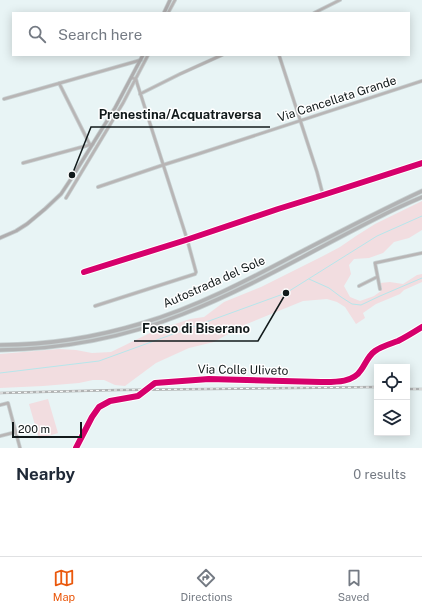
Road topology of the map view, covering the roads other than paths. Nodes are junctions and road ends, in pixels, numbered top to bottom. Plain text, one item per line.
1 (170, 0) edge
2 (175, 0) edge
3 (340, 0) edge
4 (164, 12) edge
5 (169, 12) edge
6 (316, 12) edge
7 (142, 56) edge
8 (148, 56) edge
9 (220, 56) edge
10 (279, 56) edge
11 (140, 60) junction
12 (132, 78) junction
13 (136, 79) junction
14 (422, 81) edge
15 (59, 83) junction
16 (140, 94) junction
17 (4, 99) dead end
18 (300, 121) junction
19 (92, 144) junction
20 (23, 163) dead end
21 (422, 163) edge
22 (163, 165) junction
23 (98, 187) dead end
24 (422, 191) edge
25 (323, 195) junction
26 (422, 197) edge
27 (66, 198) dead end
28 (0, 238) edge
29 (187, 239) junction
30 (422, 253) edge
31 (84, 272) dead end
32 (377, 277) junction
33 (359, 286) dead end
34 (380, 289) dead end
35 (96, 306) dead end
36 (422, 327) edge
37 (0, 345) edge
38 (0, 350) edge
39 (0, 405) edge
40 (16, 432) junction
41 (0, 436) edge
42 (20, 448) edge
43 (76, 448) edge

1 - 4 main road
2 - 5 street
3 - 6 street
7 - 11 main road
8 - 13 street
9 - 16 street
10 - 18 street
11 - 12 main road
11 - 15 street
12 - 13 street
12 - 19 main road
13 - 16 street
13 - 27 street
14 - 18 street, Via Cancellata Grande
15 - 17 street
15 - 19 street
16 - 22 street
18 - 22 street, Via Cancellata Grande
18 - 25 street
19 - 20 street
19 - 28 main road
21 - 25 street
22 - 23 street, Via Cancellata Grande
22 - 29 street
24 - 37 highway, Autostrada del Sole
25 - 29 street
26 - 38 highway, Autostrada del Sole
29 - 31 street
29 - 35 street
30 - 32 street
32 - 33 street
32 - 34 street
36 - 43 street, Via Colle Uliveto
39 - 40 street
40 - 41 street
40 - 42 street

